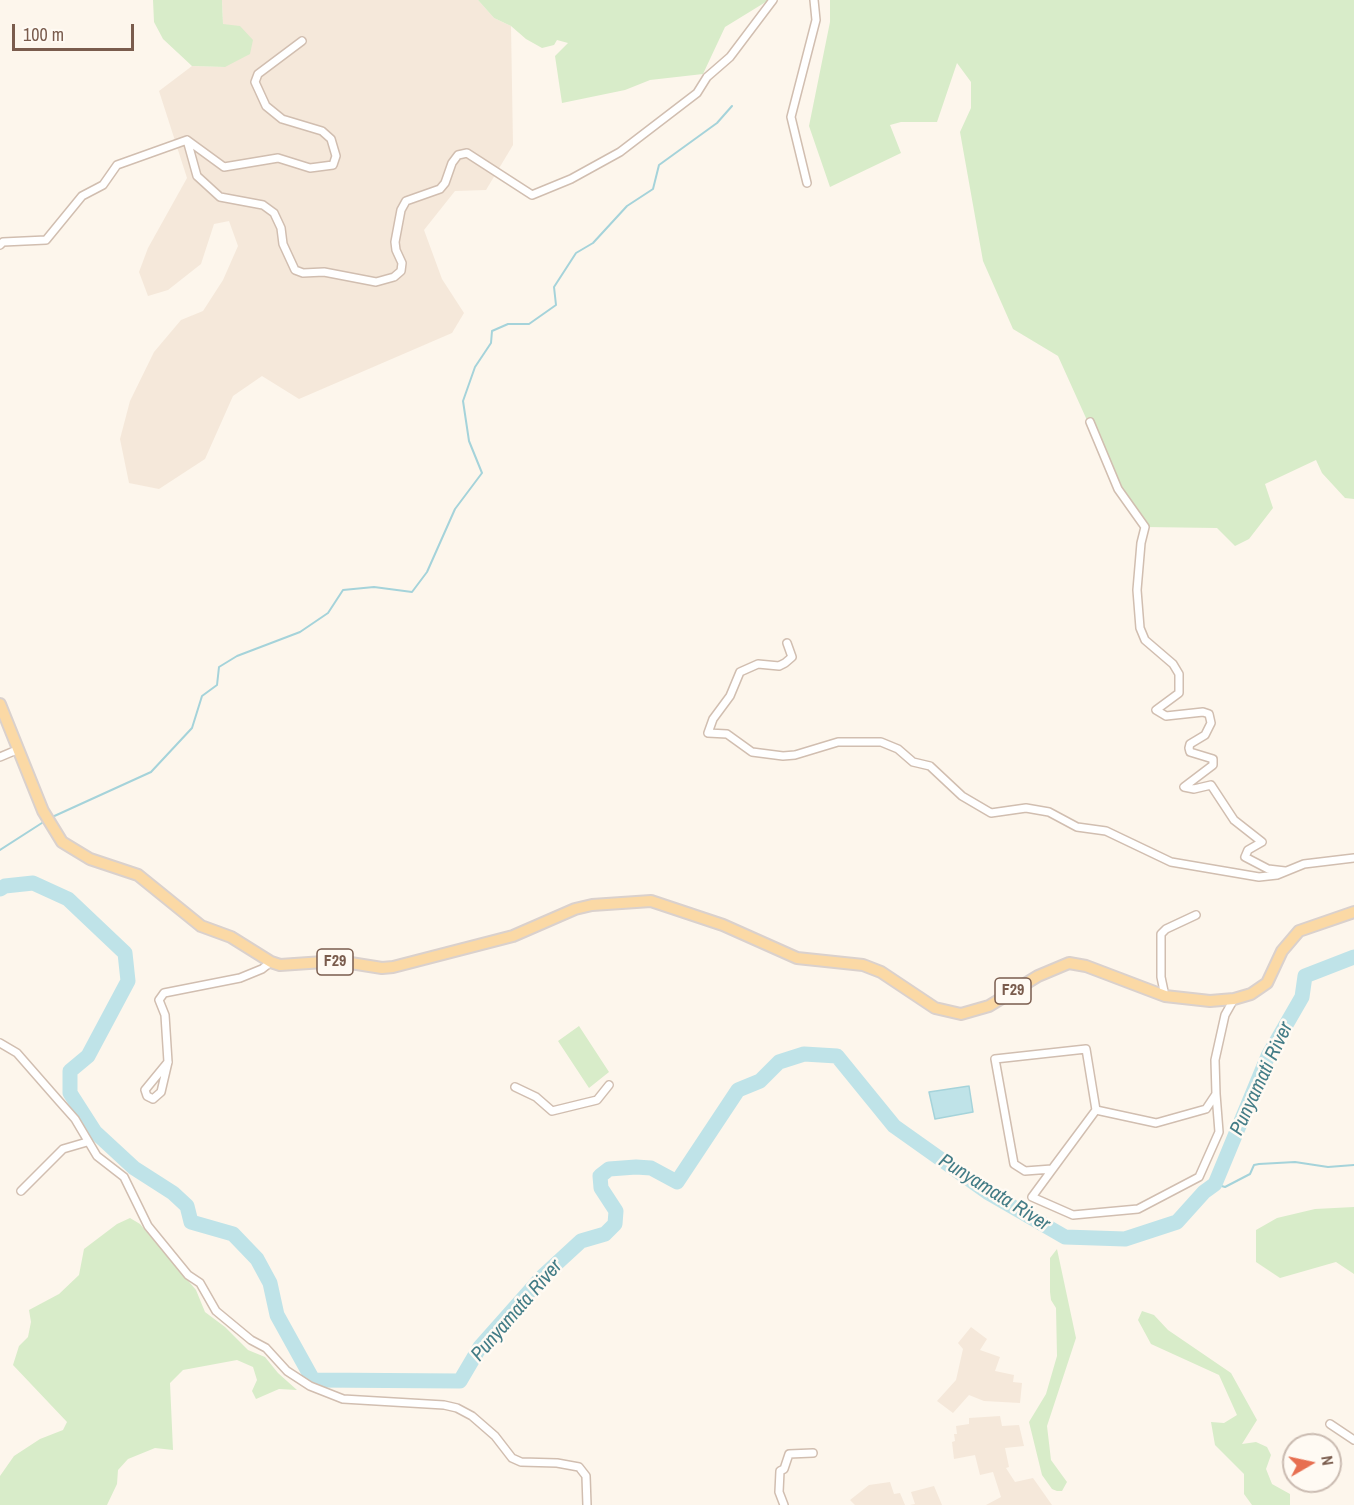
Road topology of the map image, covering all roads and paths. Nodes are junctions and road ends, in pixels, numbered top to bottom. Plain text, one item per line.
1 (773, 0) edge
2 (814, 0) edge
3 (302, 41) dead end
4 (187, 140) junction
5 (807, 183) dead end
6 (0, 245) edge
7 (1090, 422) dead end
8 (788, 643) dead end
9 (0, 704) edge
10 (19, 749) junction
11 (0, 757) edge
12 (1354, 858) edge
13 (1285, 871) junction
14 (1354, 912) edge
15 (1196, 915) dead end
16 (271, 962) junction
17 (1165, 996) junction
18 (1234, 999) junction
19 (0, 1042) edge
20 (168, 1062) junction
21 (609, 1085) dead end
22 (515, 1087) dead end
23 (1216, 1094) junction
24 (1096, 1110) junction
25 (87, 1142) junction
26 (21, 1191) dead end
27 (1330, 1425) dead end
28 (1354, 1440) edge
29 (813, 1453) dead end
30 (587, 1505) edge
31 (784, 1505) edge

1 - 4 street
2 - 5 street
3 - 4 street
4 - 6 street
7 - 13 street
8 - 13 street
9 - 10 main road, F29
10 - 11 street
10 - 16 main road, F29
12 - 13 street
14 - 18 main road, F29
15 - 17 street
16 - 17 main road, F29
16 - 20 street
17 - 18 main road, F29
18 - 23 street
19 - 25 street
20 - 20 street
21 - 22 street
23 - 24 street
23 - 24 street
24 - 24 street
25 - 26 street
25 - 30 street
27 - 28 street
29 - 31 street

